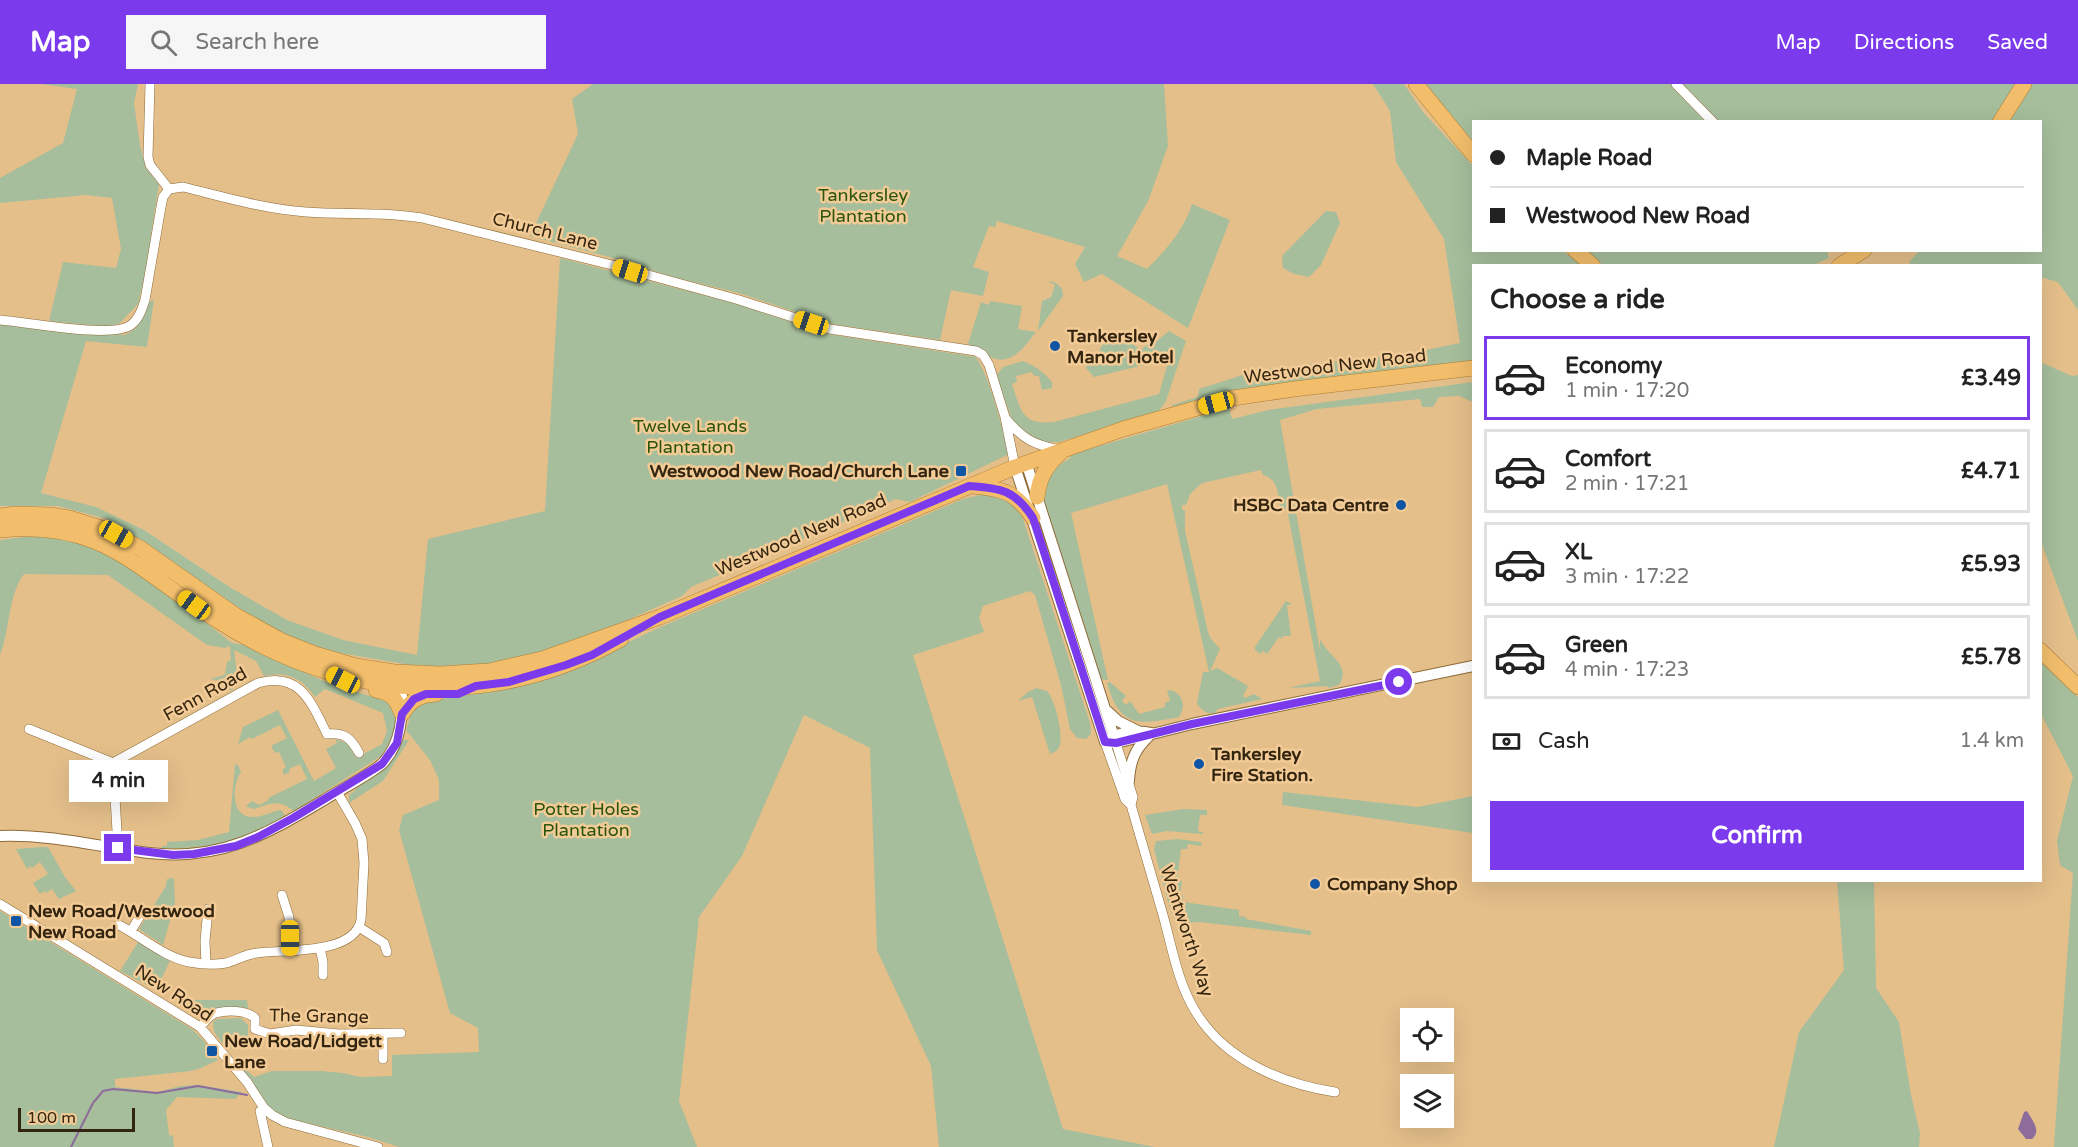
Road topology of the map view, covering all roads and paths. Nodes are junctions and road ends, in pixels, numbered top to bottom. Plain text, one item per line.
1 (150, 84) edge
2 (1416, 84) edge
3 (1676, 84) edge
4 (2024, 84) edge
5 (1711, 120) edge
6 (2001, 120) edge
7 (1472, 153) edge
8 (170, 189) junction
9 (1577, 252) edge
10 (1860, 252) edge
11 (1591, 264) edge
12 (1842, 264) edge
13 (0, 320) edge
14 (1472, 368) edge
15 (1005, 417) junction
16 (1062, 449) junction
17 (1020, 464) junction
18 (969, 486) junction
19 (1037, 497) junction
20 (0, 516) edge
21 (1033, 518) junction
22 (17, 521) junction
23 (0, 530) edge
24 (660, 617) junction
25 (2042, 652) edge
26 (331, 666) junction
27 (1472, 666) edge
28 (412, 674) junction
29 (402, 686) junction
30 (476, 686) junction
31 (2078, 687) edge
32 (1104, 707) junction
33 (402, 714) junction
34 (29, 729) dead end
35 (1138, 730) junction
36 (1153, 733) junction
37 (1112, 740) junction
38 (360, 753) dead end
39 (113, 763) junction
40 (1129, 782) junction
41 (337, 792) junction
42 (1131, 805) junction
43 (1, 836) edge
44 (118, 848) junction
45 (282, 895) dead end
46 (0, 904) edge
47 (208, 909) dead end
48 (142, 913) dead end
49 (120, 926) dead end
50 (359, 927) junction
51 (131, 932) junction
52 (320, 948) junction
53 (290, 951) junction
54 (387, 952) dead end
55 (206, 964) junction
56 (322, 975) dead end
57 (200, 1026) junction
58 (401, 1033) dead end
59 (383, 1034) junction
60 (383, 1059) dead end
61 (1335, 1092) dead end
62 (264, 1108) junction
63 (268, 1147) edge
64 (378, 1147) edge

1 - 8 street
2 - 7 highway
3 - 5 street
4 - 6 highway
8 - 13 street
8 - 15 street, Church Lane
9 - 11 highway
10 - 12 highway
14 - 16 highway, Westwood New Road
15 - 16 street, Church Lane
15 - 17 street, Church Lane
16 - 17 highway, Westwood New Road
16 - 19 highway
17 - 18 highway, Westwood New Road
17 - 19 street, Wentworth Way
17 - 21 street, Wentworth Way
18 - 21 highway
18 - 24 highway, Westwood New Road
19 - 32 street, Wentworth Way
20 - 22 highway, Westwood New Road
21 - 37 street, Wentworth Way
22 - 23 highway, Westwood New Road
22 - 26 highway, Westwood New Road
24 - 28 highway, Westwood New Road
24 - 30 highway, Westwood New Road
25 - 31 highway
26 - 28 highway, Westwood New Road
26 - 29 highway
26 - 33 highway
27 - 36 street
28 - 29 highway
29 - 30 highway, Westwood New Road
29 - 33 street
30 - 33 highway
32 - 35 street
32 - 37 street, Wentworth Way
33 - 41 street
34 - 39 street
35 - 36 street
35 - 37 street
36 - 37 street
36 - 40 street
37 - 40 street, Wentworth Way
37 - 42 street, Wentworth Way
38 - 39 street, Fenn Road
39 - 44 street
40 - 42 street, Wentworth Way
41 - 44 street
41 - 50 street
42 - 61 street, Wentworth Way
43 - 44 street
45 - 53 street
46 - 57 street, New Road
47 - 55 street
48 - 51 street
49 - 51 street
50 - 52 street
50 - 54 street
51 - 55 street
52 - 53 street
52 - 56 street
53 - 55 street
57 - 59 street, The Grange
57 - 62 street, New Road
58 - 59 street, The Grange
59 - 60 street, The Grange
62 - 63 street
62 - 64 street, New Road

